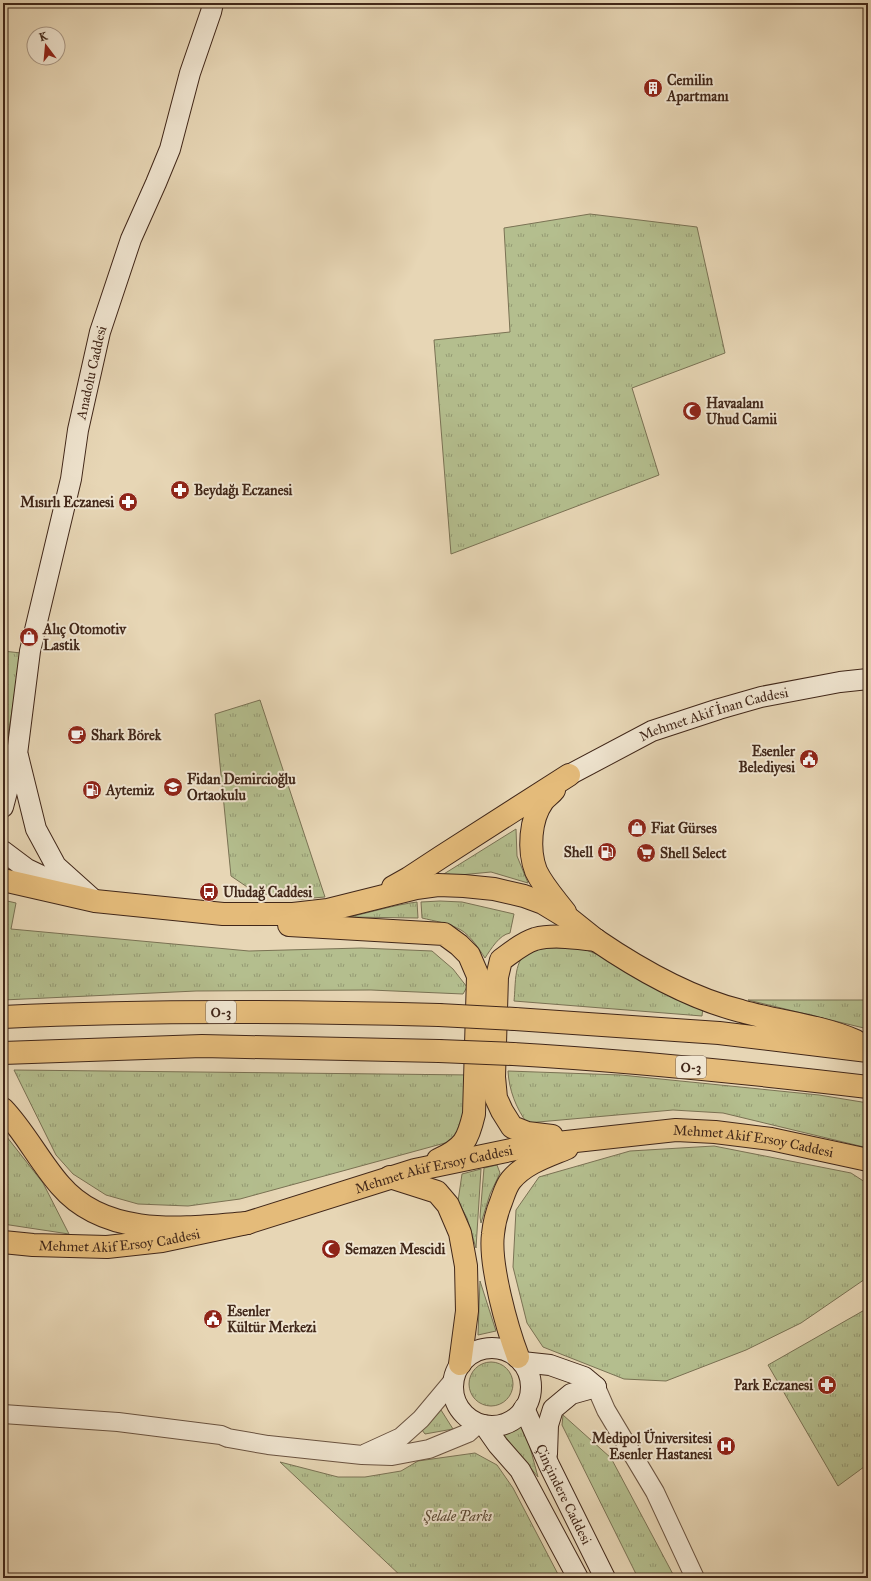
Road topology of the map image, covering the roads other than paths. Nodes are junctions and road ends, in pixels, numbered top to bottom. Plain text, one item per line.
1 (213, 3) edge
2 (868, 679) edge
3 (17, 754) junction
4 (569, 775) junction
5 (3, 807) edge
6 (3, 851) edge
7 (3, 880) edge
8 (368, 900) junction
9 (95, 901) junction
10 (223, 914) junction
11 (571, 920) junction
12 (596, 940) junction
13 (3, 1017) edge
14 (868, 1046) edge
15 (868, 1050) edge
16 (3, 1053) edge
17 (868, 1087) edge
18 (3, 1109) edge
19 (585, 1141) junction
20 (868, 1160) edge
21 (415, 1170) junction
22 (390, 1177) junction
23 (246, 1223) junction
24 (3, 1242) edge
25 (520, 1359) junction
26 (456, 1373) junction
27 (596, 1387) junction
28 (526, 1406) junction
29 (3, 1414) edge
30 (481, 1424) junction
31 (362, 1455) junction
32 (547, 1459) junction
33 (578, 1578) edge
34 (605, 1578) edge
35 (695, 1578) edge

1 - 3 main road, Anadolu Caddesi
2 - 4 main road, Mehmet Akif İnan Caddesi
3 - 5 main road
3 - 9 main road
4 - 8 main road
4 - 11 main road
6 - 9 main road
7 - 9 main road
8 - 10 main road
8 - 11 main road
9 - 10 main road
10 - 21 main road
11 - 12 main road
12 - 14 main road
12 - 19 main road
13 - 15 main road, O-3, bridge
16 - 17 main road, O-3, bridge
18 - 23 main road
19 - 20 main road, Mehmet Akif Ersoy Caddesi
19 - 21 main road, Mehmet Akif Ersoy Caddesi
19 - 25 main road
21 - 22 main road, Mehmet Akif Ersoy Caddesi
22 - 23 main road, Mehmet Akif Ersoy Caddesi
22 - 26 main road
23 - 24 main road, Mehmet Akif Ersoy Caddesi
25 - 26 main road
25 - 27 main road
25 - 28 main road
26 - 30 main road
26 - 31 street
27 - 28 main road
27 - 32 main road
27 - 35 street
28 - 30 main road
28 - 32 main road, Çinçindere Caddesi
29 - 31 street
30 - 31 street
30 - 33 main road, Çinçindere Caddesi
32 - 34 main road, Çinçindere Caddesi

